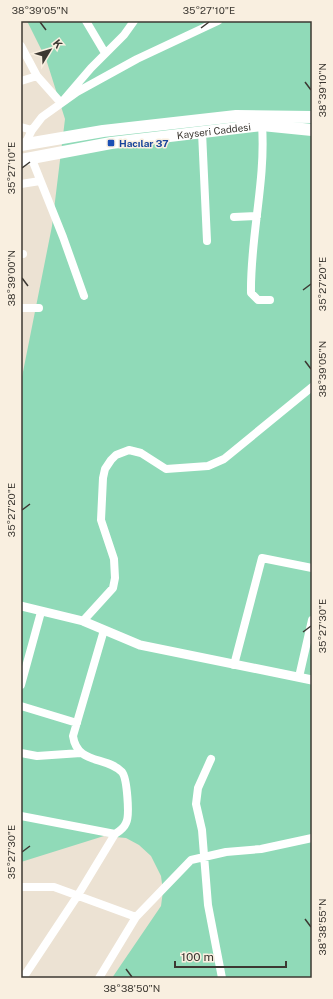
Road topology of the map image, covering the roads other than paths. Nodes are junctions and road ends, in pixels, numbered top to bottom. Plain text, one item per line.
1 (86, 21) edge
2 (134, 21) edge
3 (218, 21) edge
4 (21, 46) edge
5 (105, 53) junction
6 (37, 76) junction
7 (21, 81) edge
8 (61, 103) junction
9 (312, 117) edge
10 (262, 125) junction
11 (21, 127) edge
12 (32, 130) junction
13 (312, 130) edge
14 (202, 132) junction
15 (23, 145) edge
16 (26, 158) edge
17 (40, 181) junction
18 (21, 184) edge
19 (257, 216) junction
20 (234, 217) dead end
21 (207, 241) dead end
22 (84, 296) dead end
23 (270, 300) dead end
24 (21, 308) edge
25 (39, 308) dead end
26 (312, 388) edge
27 (312, 568) edge
28 (21, 606) edge
29 (41, 612) junction
30 (312, 620) edge
31 (83, 621) junction
32 (104, 630) junction
33 (234, 665) junction
34 (299, 677) junction
35 (312, 680) edge
36 (21, 685) edge
37 (21, 706) edge
38 (76, 723) junction
39 (21, 753) edge
40 (81, 753) junction
41 (211, 759) dead end
42 (21, 816) edge
43 (115, 834) junction
44 (312, 838) edge
45 (204, 856) junction
46 (21, 887) edge
47 (78, 895) junction
48 (136, 917) junction
49 (23, 978) edge
50 (99, 978) edge
51 (222, 978) edge

1 - 5 street
2 - 5 street
3 - 8 street
4 - 6 street
5 - 8 street
6 - 7 street
6 - 8 street
8 - 12 street
9 - 15 main road, Kayseri Caddesi
10 - 13 main road, Kayseri Caddesi
10 - 14 main road, Kayseri Caddesi
10 - 19 street
11 - 12 street
12 - 15 street
14 - 16 main road, Kayseri Caddesi
14 - 21 street
16 - 17 street
17 - 18 street
17 - 22 street
19 - 20 street
19 - 23 street
24 - 25 street
26 - 31 street
27 - 33 street
28 - 29 street
29 - 31 street
29 - 36 street
30 - 34 street
31 - 32 street
32 - 33 street
32 - 38 street
33 - 34 street
34 - 35 street
37 - 38 street
38 - 40 street
39 - 40 street
40 - 43 street
41 - 45 street
42 - 43 street
43 - 47 street
44 - 45 street
45 - 48 street
45 - 51 street
46 - 47 street
47 - 48 street
47 - 49 street
48 - 50 street

